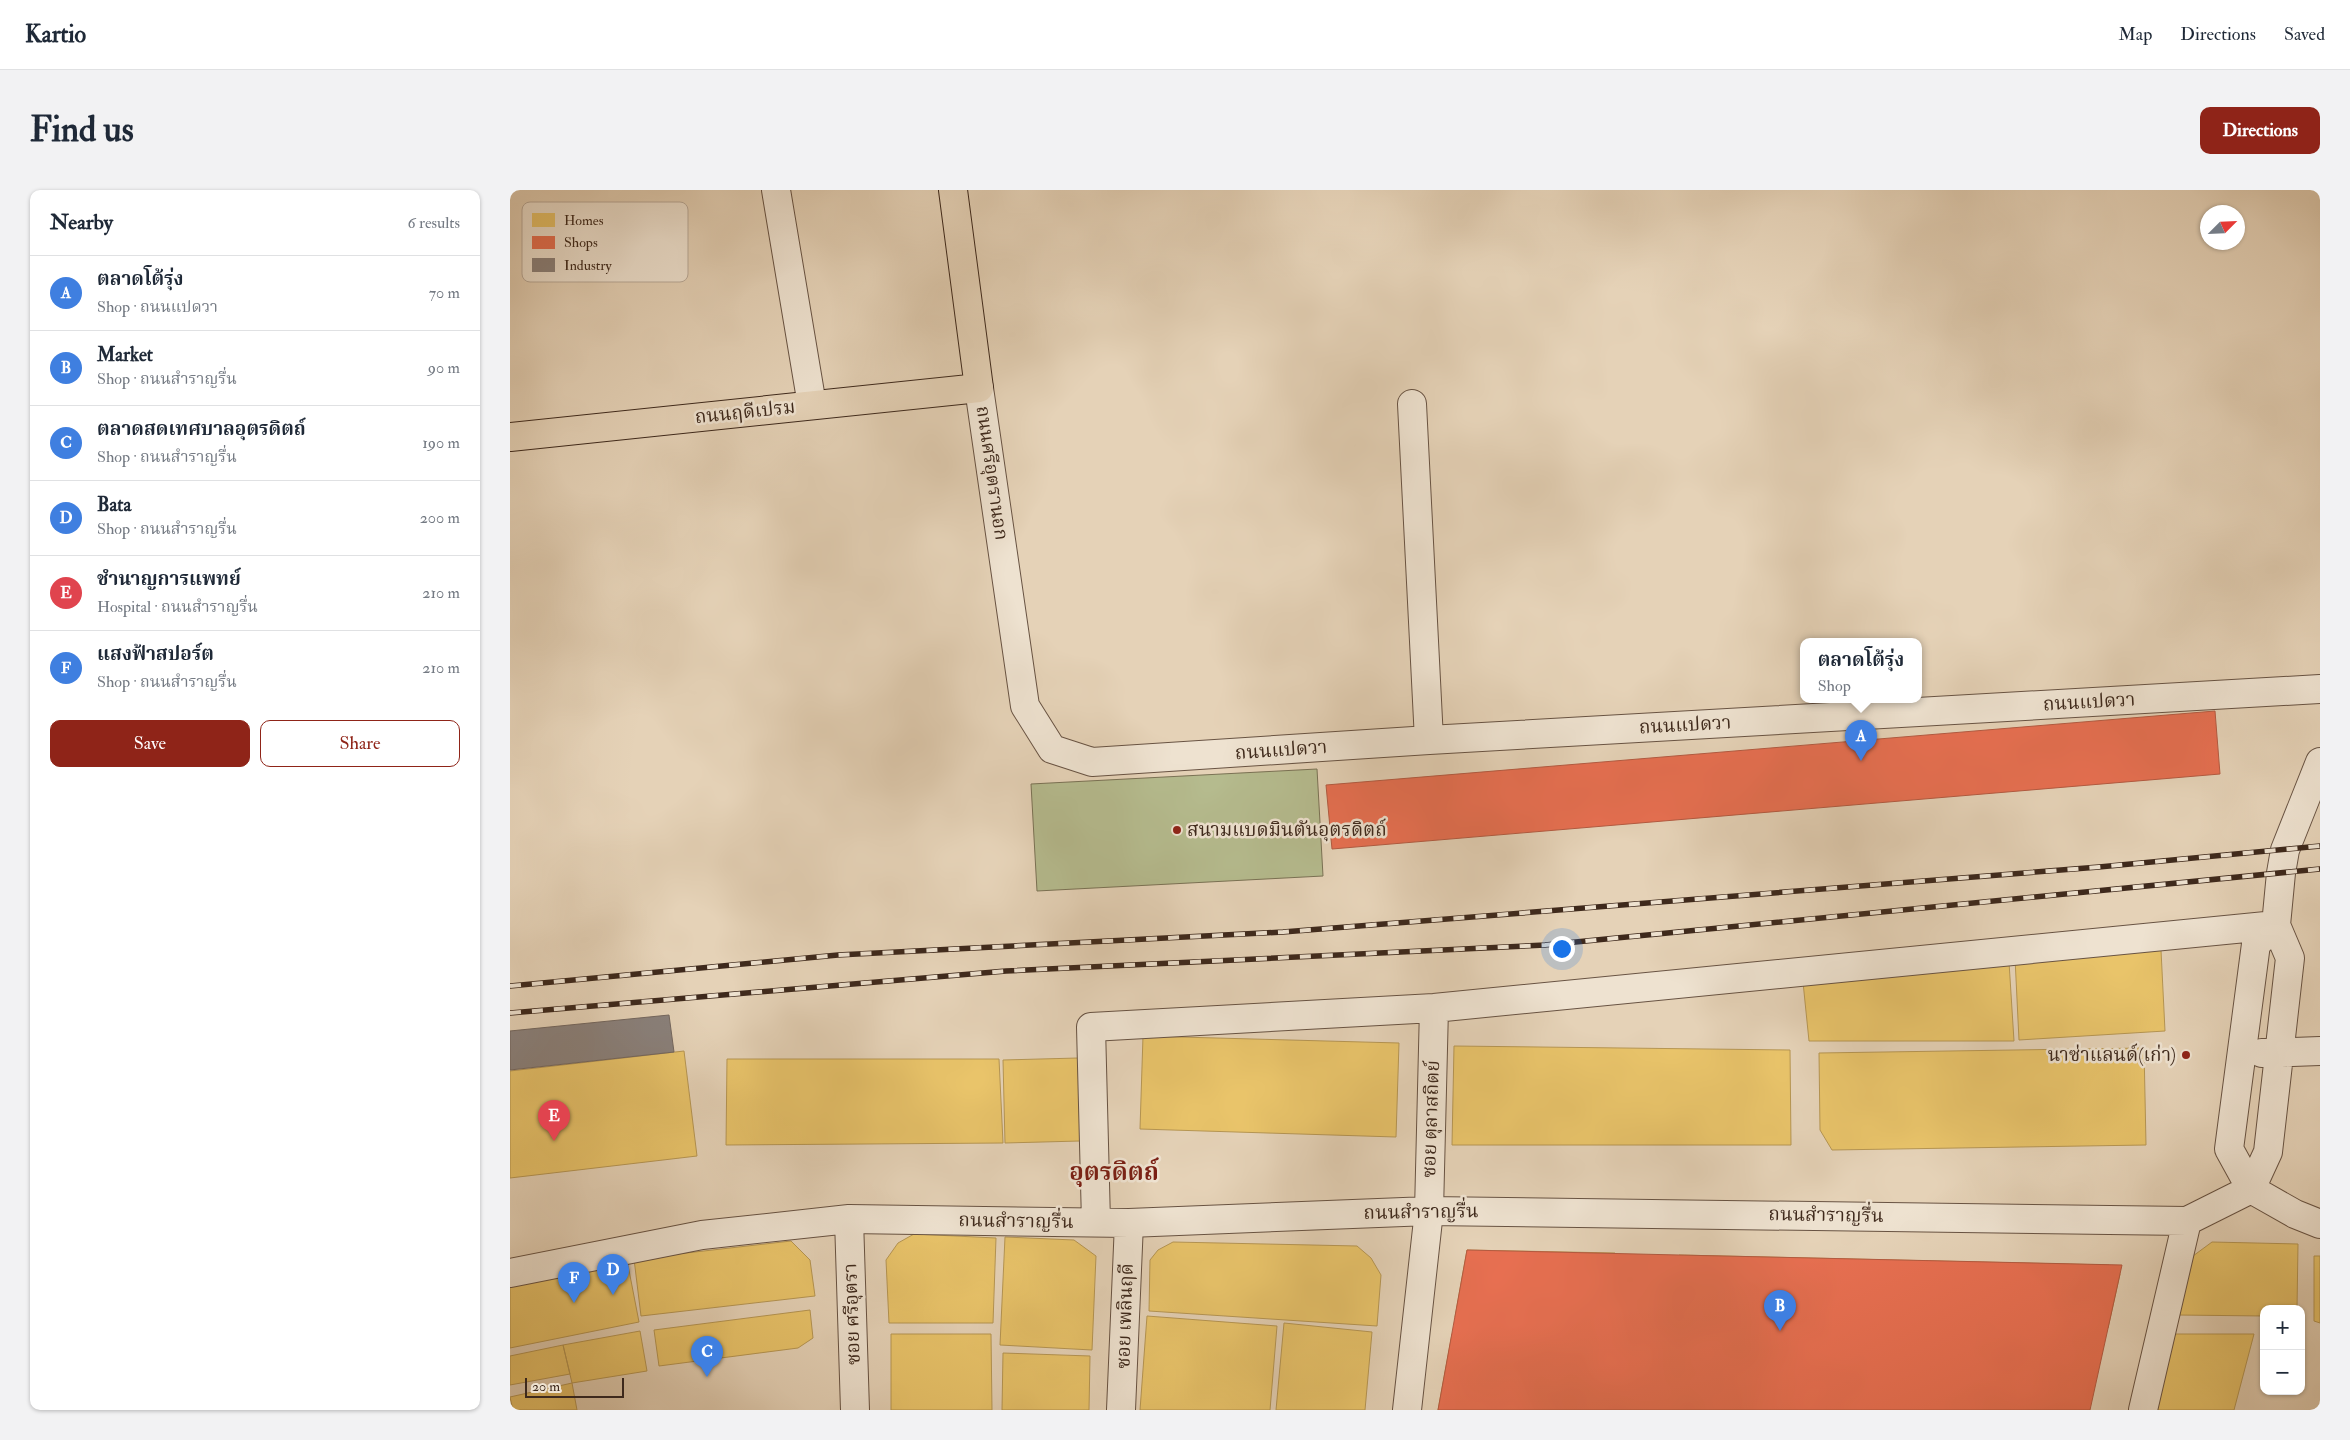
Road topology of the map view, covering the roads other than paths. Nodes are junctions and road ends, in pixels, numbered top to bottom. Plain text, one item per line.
1 (776, 190) edge
2 (952, 190) edge
3 (980, 388) junction
4 (1412, 404) dead end
5 (812, 405) junction
6 (510, 437) edge
7 (2320, 689) edge
8 (1430, 740) junction
9 (1052, 749) joint
10 (2320, 762) edge
11 (2276, 925) junction
12 (1434, 1008) junction
13 (2320, 1051) edge
14 (2241, 1053) junction
15 (2279, 1054) junction
16 (2251, 1189) junction
17 (1429, 1211) junction
18 (850, 1219) junction
19 (2187, 1221) junction
20 (1096, 1222) junction
21 (1129, 1222) junction
22 (2320, 1224) edge
23 (510, 1273) edge
24 (855, 1410) edge
25 (1121, 1410) edge
26 (1407, 1410) edge
27 (2143, 1410) edge

1 - 5 street
2 - 3 main road, ถนนศรีอุตรานอก
3 - 5 main road, ถนนฤดีเปรม
3 - 9 street, ถนนศรีอุตรานอก
4 - 8 street
5 - 6 main road, ถนนฤดีเปรม
7 - 8 street, ถนนแปดวา
8 - 9 street, ถนนแปดวา
10 - 11 street
11 - 12 street
11 - 14 street
11 - 15 street
12 - 17 street, ซอย ตุลาสถิตย์
12 - 20 street
13 - 15 street
14 - 15 street
14 - 16 street
15 - 16 street
16 - 19 street, ถนนสำราญรื่น
16 - 22 street
17 - 19 street, ถนนสำราญรื่น
17 - 21 street, ถนนสำราญรื่น
17 - 26 street, ซอย ตุลาสถิตย์
18 - 20 street, ถนนสำราญรื่น
18 - 23 street, ถนนสำราญรื่น
18 - 24 street, ซอย ศรีอุตรา
19 - 27 street
20 - 21 street, ถนนสำราญรื่น
21 - 25 street, ซอย เพลินฤดี

